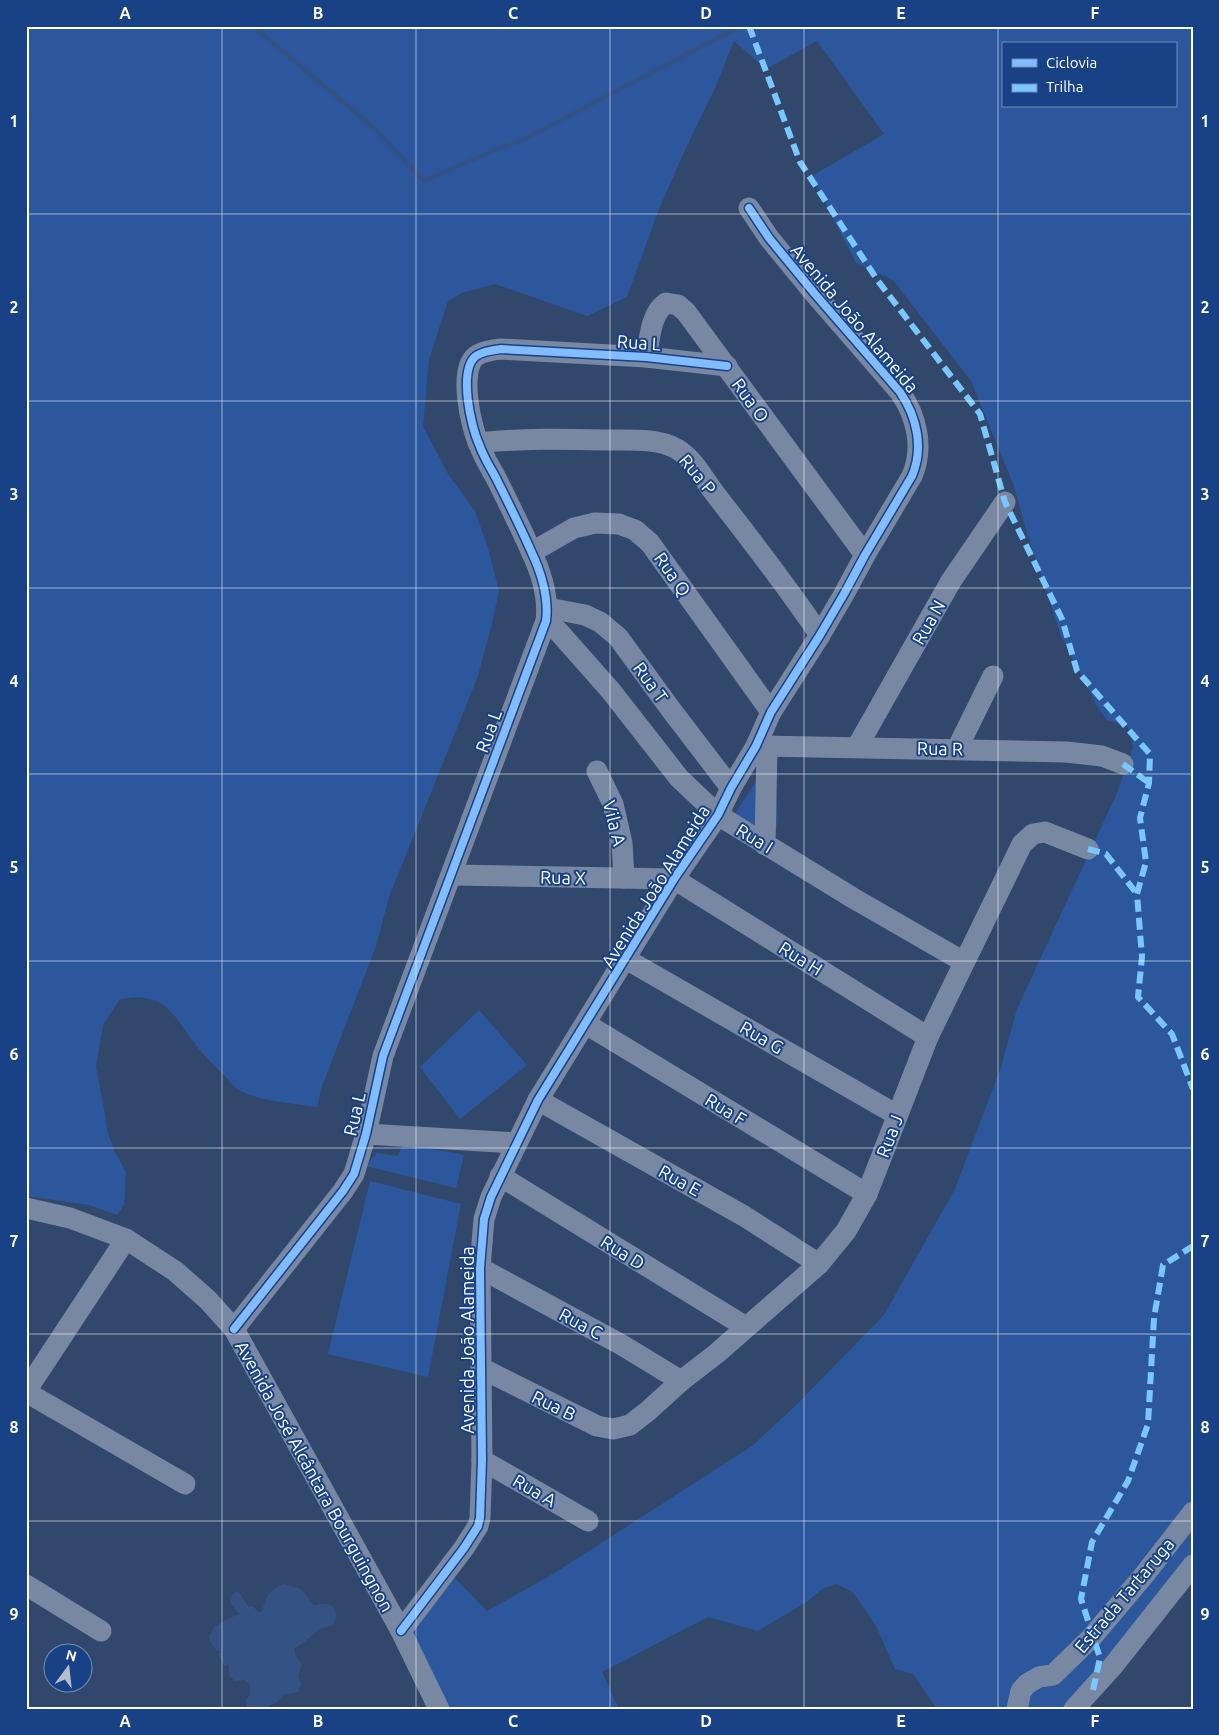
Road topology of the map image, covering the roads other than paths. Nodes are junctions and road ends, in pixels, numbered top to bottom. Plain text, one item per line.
1 (750, 208) dead end
2 (646, 357) junction
3 (727, 366) junction
4 (478, 443) junction
5 (1005, 502) dead end
6 (532, 552) junction
7 (865, 555) junction
8 (547, 614) junction
9 (820, 635) junction
10 (994, 676) dead end
11 (771, 712) junction
12 (762, 746) junction
13 (857, 747) junction
14 (957, 749) junction
15 (1123, 764) dead end
16 (597, 771) dead end
17 (731, 788) junction
18 (718, 815) junction
19 (765, 844) junction
20 (1088, 849) dead end
21 (452, 875) junction
22 (624, 878) junction
23 (674, 879) junction
24 (626, 959) junction
25 (964, 962) junction
26 (586, 1024) junction
27 (928, 1037) junction
28 (538, 1100) junction
29 (897, 1115) junction
30 (366, 1134) junction
31 (516, 1143) junction
32 (500, 1176) junction
33 (867, 1194) junction
34 (26, 1208) edge
35 (126, 1239) junction
36 (819, 1264) junction
37 (480, 1268) junction
38 (746, 1327) junction
39 (234, 1329) junction
40 (481, 1368) junction
41 (681, 1381) junction
42 (26, 1391) edge
43 (630, 1425) joint
44 (482, 1460) junction
45 (186, 1484) dead end
46 (1193, 1512) edge
47 (588, 1521) dead end
48 (1193, 1565) edge
49 (26, 1585) edge
50 (101, 1631) dead end
51 (401, 1631) junction
52 (439, 1709) edge
53 (1017, 1709) edge
54 (1074, 1709) edge

1 - 7 street, Avenida João Alameida
2 - 3 street, Rua L
2 - 3 street, Rua O
2 - 4 street, Rua L
3 - 7 street, Rua O
4 - 6 street, Rua L
4 - 9 street, Rua P
5 - 13 street, Rua N
6 - 8 street, Rua L
6 - 11 street, Rua Q
7 - 9 street, Avenida João Alameida
8 - 17 street, Rua T
8 - 18 street, Rua I
8 - 21 street, Rua L
9 - 11 street, Avenida João Alameida
10 - 14 street
11 - 12 street, Avenida João Alameida
12 - 13 street, Rua R
12 - 17 street, Avenida João Alameida
12 - 19 street
13 - 14 street, Rua R
14 - 15 street, Rua R
16 - 22 street, Vila A
17 - 18 street, Avenida João Alameida
18 - 19 street, Rua I
18 - 23 street, Avenida João Alameida
19 - 25 street, Rua I
20 - 25 street, Rua J
21 - 22 street, Rua X
21 - 30 street, Rua L
22 - 23 street, Rua X
23 - 24 street, Avenida João Alameida
23 - 27 street, Rua H
24 - 26 street, Avenida João Alameida
24 - 29 street, Rua G
25 - 27 street, Rua J
26 - 28 street, Avenida João Alameida
26 - 33 street, Rua F
27 - 29 street, Rua J
28 - 31 street, Avenida João Alameida
28 - 36 street, Rua E
29 - 33 street, Rua J
30 - 31 street
30 - 39 street, Rua L
31 - 32 street, Avenida João Alameida
32 - 37 street, Avenida João Alameida
32 - 38 street, Rua D
33 - 36 street, Rua J
34 - 35 street, Avenida José Alcântara Bourguingnon
35 - 39 street, Avenida José Alcântara Bourguingnon
35 - 42 street
36 - 38 street, Rua J
37 - 40 street, Avenida João Alameida
37 - 41 street, Rua C
38 - 41 street, Rua J
39 - 51 street, Avenida José Alcântara Bourguingnon
40 - 43 street, Rua B
40 - 44 street, Avenida João Alameida
41 - 43 street, Rua J
42 - 45 street
44 - 47 street, Rua A
44 - 51 street, Avenida João Alameida
46 - 53 street, Estrada Tartaruga
48 - 54 street, Estrada Tartaruga
49 - 50 street
51 - 52 street, Avenida José Alcântara Bourguingnon

